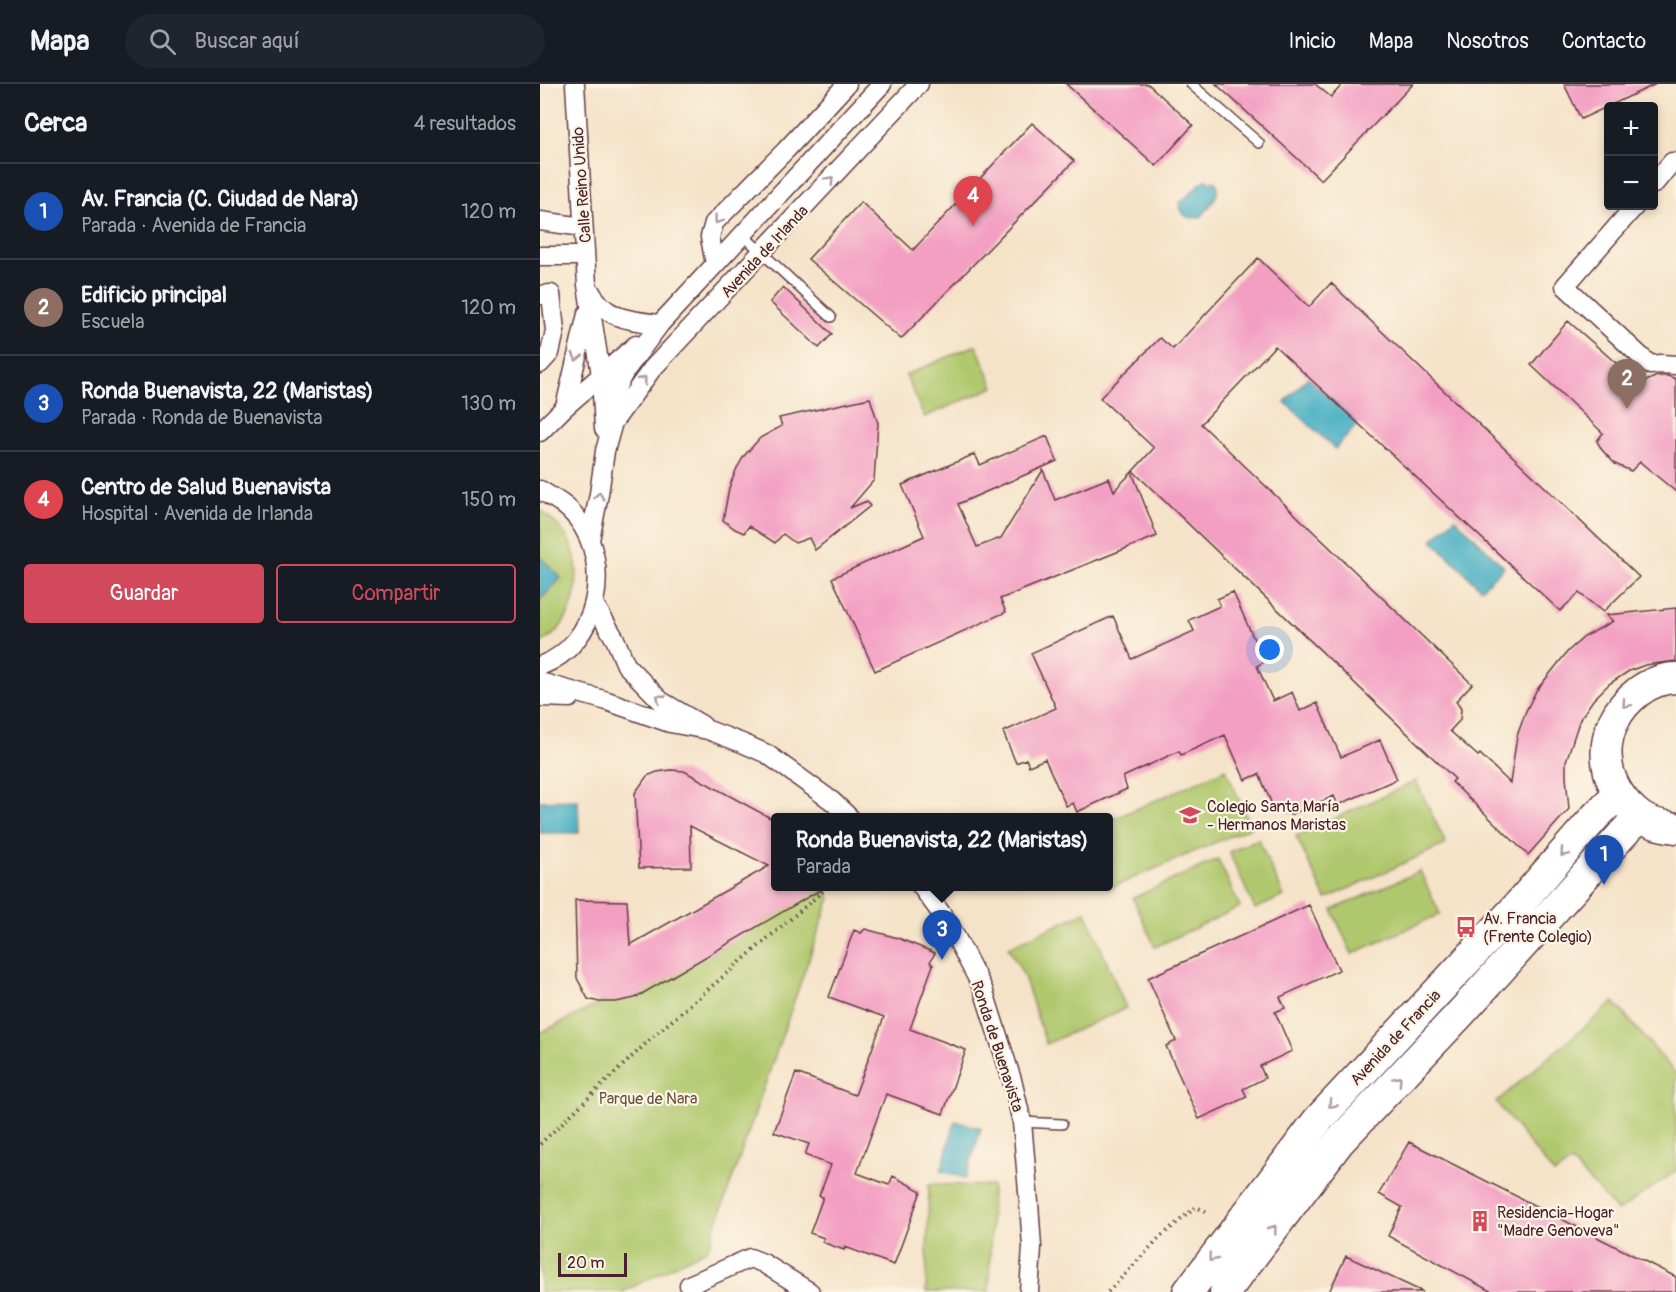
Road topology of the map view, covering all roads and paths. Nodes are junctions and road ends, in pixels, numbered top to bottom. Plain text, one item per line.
1 (574, 84) edge
2 (847, 84) edge
3 (882, 84) edge
4 (919, 84) edge
5 (1191, 84) edge
6 (1259, 143) dead end
7 (1672, 162) dead end
8 (1658, 178) edge
9 (1632, 210) edge
10 (540, 221) edge
11 (583, 227) junction
12 (743, 235) junction
13 (761, 254) junction
14 (540, 256) edge
15 (585, 256) junction
16 (715, 264) junction
17 (587, 285) junction
18 (540, 295) edge
19 (589, 306) junction
20 (831, 317) dead end
21 (660, 324) junction
22 (541, 363) edge
23 (1676, 365) edge
24 (556, 373) dead end
25 (601, 375) junction
26 (565, 407) junction
27 (613, 422) junction
28 (540, 432) edge
29 (605, 451) junction
30 (540, 490) edge
31 (590, 540) junction
32 (594, 604) junction
33 (540, 666) edge
34 (1676, 678) edge
35 (540, 682) edge
36 (540, 697) edge
37 (607, 701) junction
38 (708, 730) junction
39 (1618, 794) junction
40 (845, 813) edge
41 (1642, 818) junction
42 (1676, 828) edge
43 (823, 891) edge
44 (925, 891) edge
45 (1022, 1122) junction
46 (1062, 1124) dead end
47 (540, 1144) edge
48 (1210, 1213) dead end
49 (689, 1285) dead end
50 (810, 1292) edge
51 (1029, 1292) edge
52 (1108, 1292) edge
53 (1188, 1292) edge
54 (1225, 1292) edge

1 - 11 street, Calle Reino Unido
2 -> 16 street, Avenida de Irlanda
3 - 12 street, Avenida de Irlanda
13 -> 4 street, Avenida de Irlanda
5 - 6 lane
7 - 8 street
9 - 23 street
10 - 11 street
11 - 15 street, Calle Reino Unido
12 - 13 lane
12 - 16 street, Avenida de Irlanda
13 - 20 lane
27 -> 13 street, Avenida de Irlanda
14 - 15 street
15 - 17 street, Calle Reino Unido
16 - 21 street, Avenida de Irlanda
17 - 19 street, Calle Reino Unido
17 - 21 street
18 - 22 street
19 - 25 street, Calle Reino Unido
19 -> 26 street, Calle Reino Unido
21 - 25 street, Avenida de Irlanda
21 - 27 street, Avenida de Irlanda
22 - 24 street
25 - 26 street, Avenida de Irlanda
25 - 29 street, Calle Reino Unido
26 - 28 street, Avenida de Irlanda
27 - 29 street, Avenida de Irlanda
31 -> 29 street, Avenida de Irlanda
30 - 31 street
31 - 32 street
32 - 33 street
38 -> 32 street
34 -> 39 main road
35 - 37 street
36 - 37 street
37 - 38 street
38 - 40 street
39 - 41 main road
39 -> 53 main road, Avenida de Francia
41 - 42 main road
54 -> 41 main road, Avenida de Francia
43 - 47 path
44 - 45 street, Ronda de Buenavista
45 - 46 lane
45 - 51 street, Ronda de Buenavista
48 - 52 path
49 - 50 street

